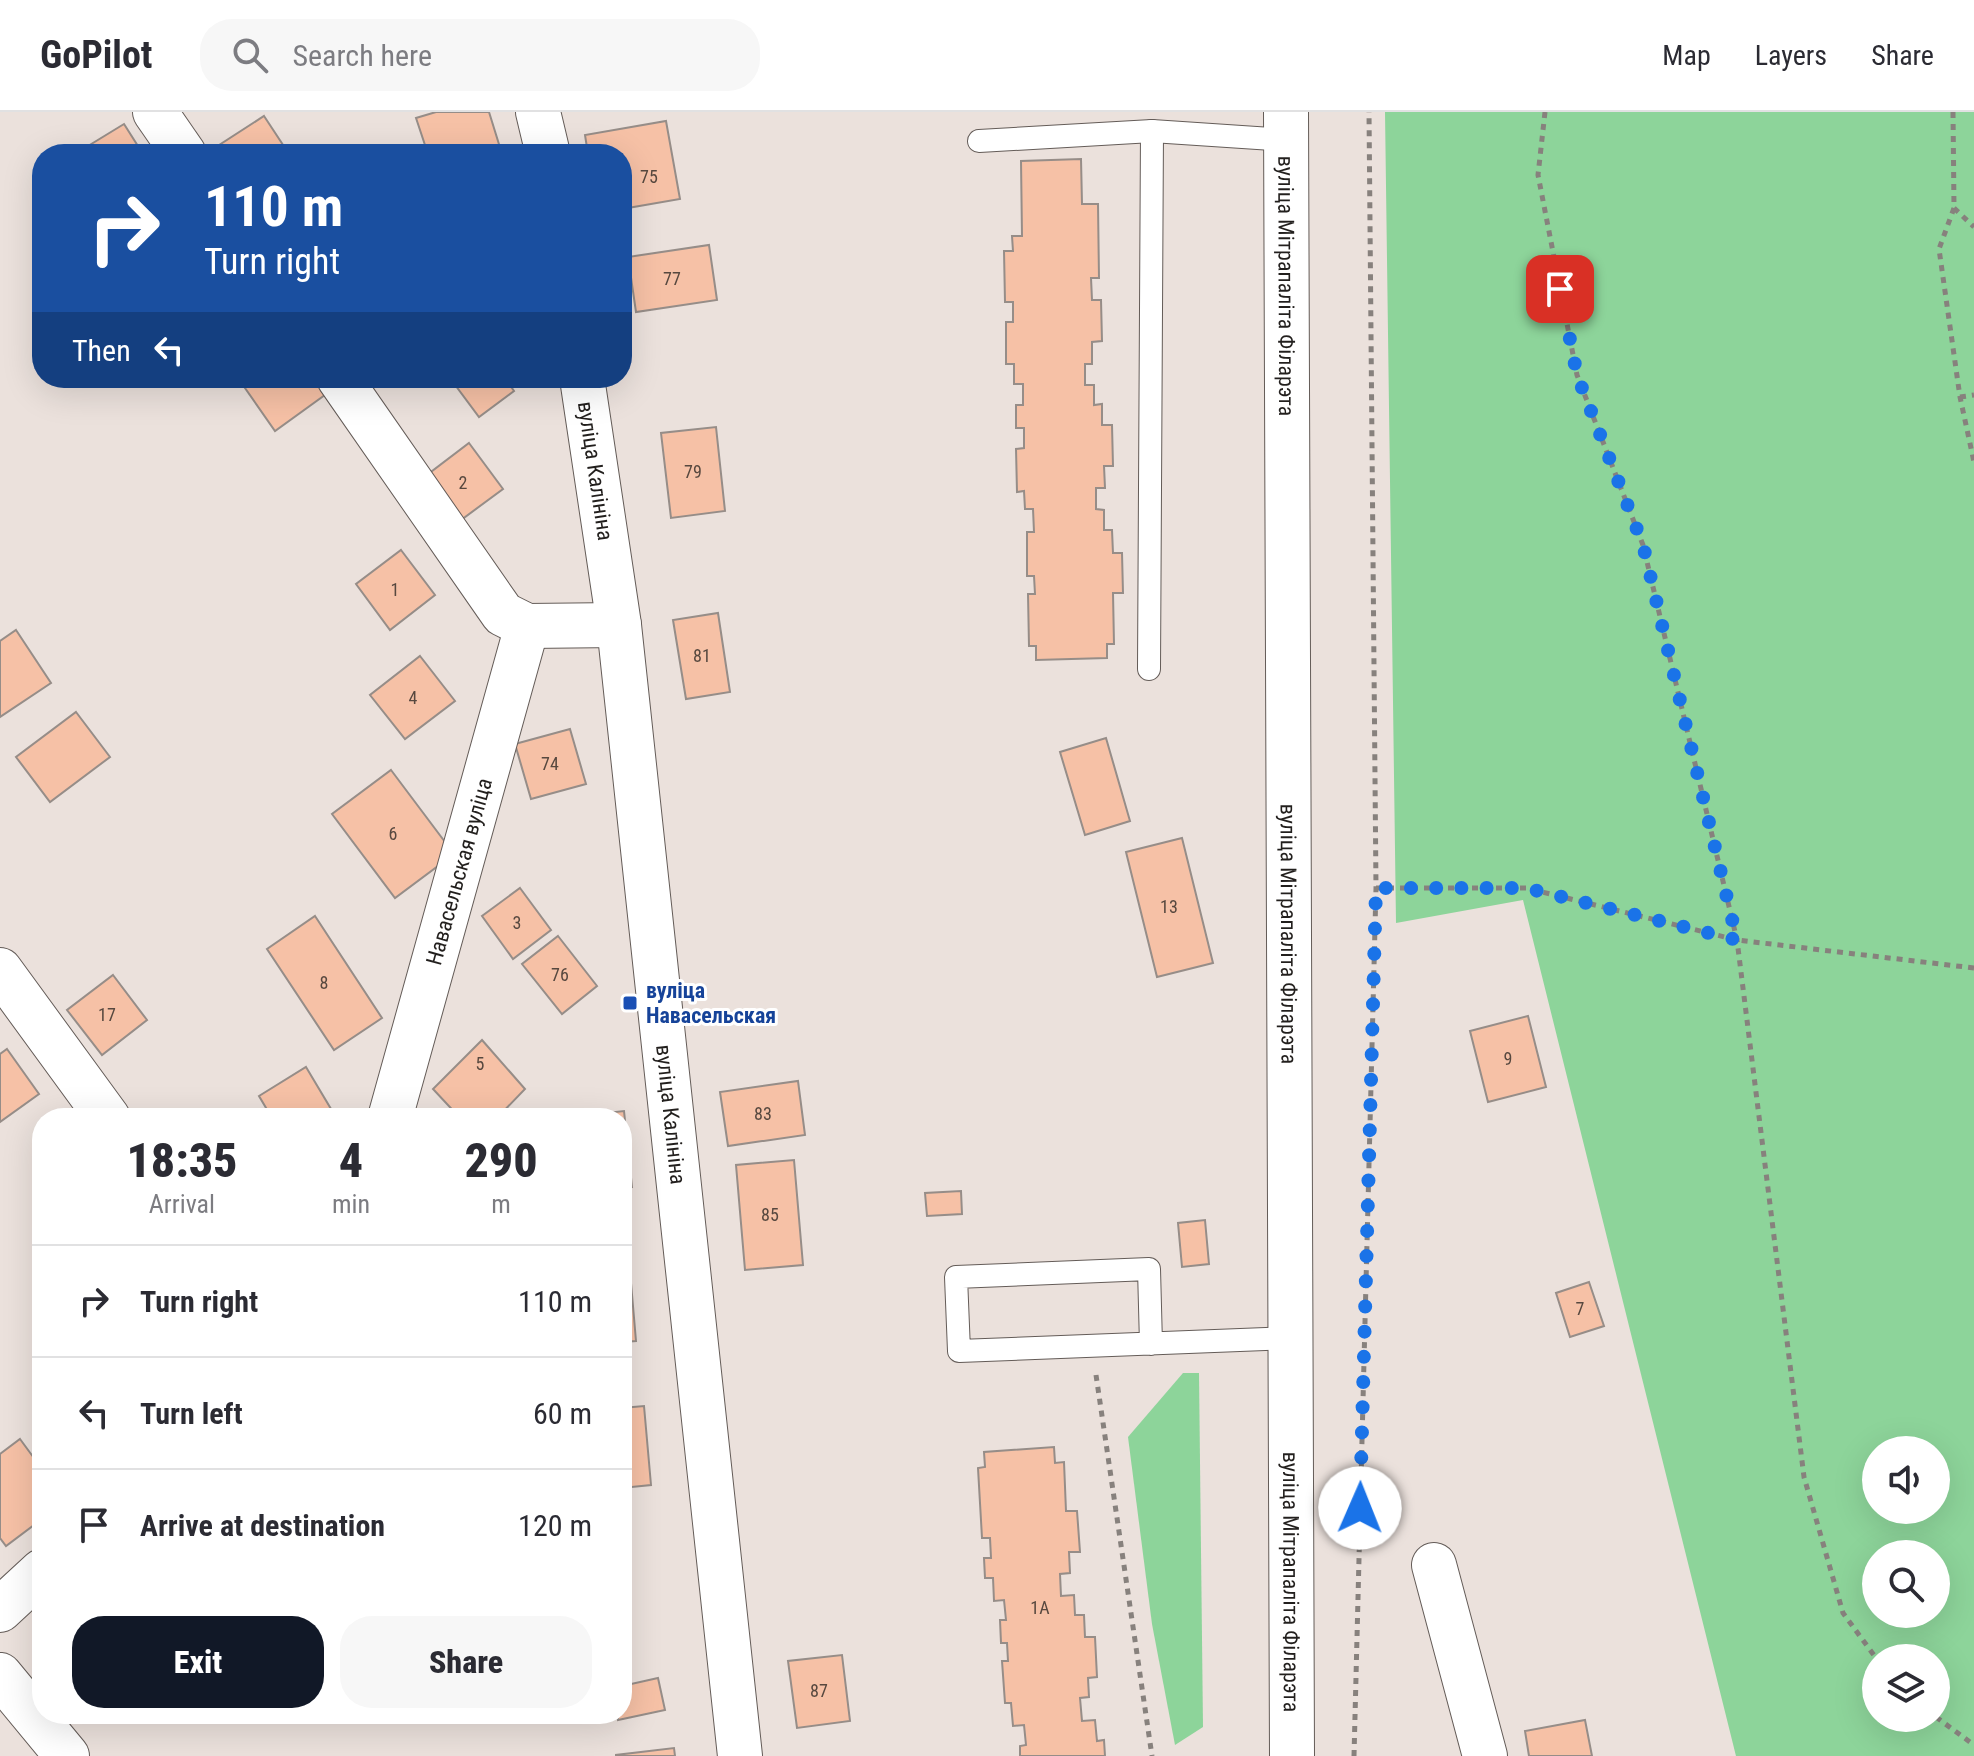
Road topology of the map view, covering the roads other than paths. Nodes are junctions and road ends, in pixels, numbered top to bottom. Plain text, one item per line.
1 (155, 112) edge
2 (538, 112) edge
3 (1286, 126) edge
4 (1152, 131) junction
5 (979, 141) dead end
6 (177, 144) edge
7 (546, 144) edge
8 (346, 388) edge
9 (583, 388) edge
10 (619, 625) junction
11 (527, 626) junction
12 (1149, 669) dead end
13 (0, 970) edge
14 (101, 1108) edge
15 (393, 1108) edge
16 (1291, 1338) junction
17 (1151, 1344) junction
18 (1434, 1565) dead end
19 (32, 1580) edge
20 (0, 1610) edge
21 (0, 1675) edge
22 (32, 1714) edge
23 (41, 1724) edge
24 (67, 1756) edge
25 (740, 1756) edge
26 (1292, 1756) edge
27 (1485, 1756) edge

1 - 6 main road
2 - 7 main road
3 - 4 lane
3 - 16 main road, вуліца Мітрапаліта Філарэта
4 - 5 lane
4 - 12 lane
8 - 11 main road
9 - 10 main road, вуліца Калініна
10 - 11 main road
10 - 25 main road, вуліца Калініна
11 - 15 main road, Навасельская вуліца
13 - 14 main road
16 - 17 lane
16 - 26 main road, вуліца Мітрапаліта Філарэта
17 - 17 lane
18 - 27 main road
19 - 20 main road
21 - 22 main road
23 - 24 main road

